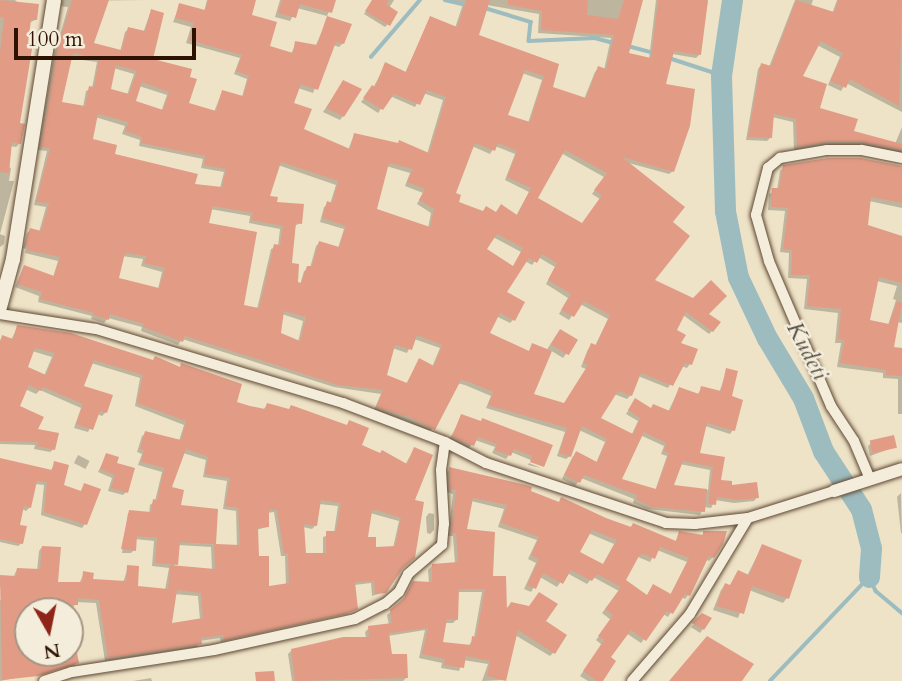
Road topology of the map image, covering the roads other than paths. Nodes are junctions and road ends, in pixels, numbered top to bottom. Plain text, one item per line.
1 (54, 0) edge
2 (902, 158) edge
3 (0, 307) edge
4 (0, 314) edge
5 (445, 442) junction
6 (902, 469) edge
7 (870, 480) junction
8 (835, 491) joint
9 (748, 518) junction
10 (44, 681) edge
11 (632, 681) edge

1 - 3 main road
2 - 7 street
4 - 5 street
5 - 9 street
5 - 10 street
6 - 7 street
7 - 8 street
8 - 9 street
9 - 11 street

